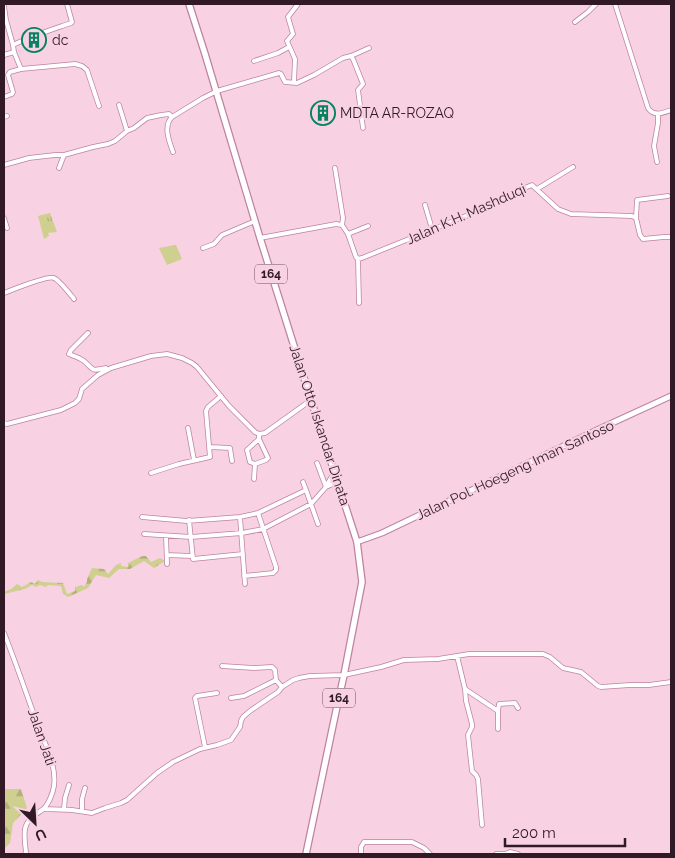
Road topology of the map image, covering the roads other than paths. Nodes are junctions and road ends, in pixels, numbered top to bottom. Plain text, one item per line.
1 (67, 4) edge
2 (189, 4) edge
3 (298, 4) edge
4 (596, 4) edge
5 (615, 4) edge
6 (4, 6) edge
7 (575, 22) dead end
8 (13, 45) junction
9 (289, 47) junction
10 (369, 48) dead end
11 (14, 52) junction
12 (4, 55) edge
13 (351, 56) junction
14 (254, 61) dead end
15 (21, 69) junction
16 (294, 82) junction
17 (217, 91) junction
18 (4, 97) edge
19 (119, 105) dead end
20 (99, 106) dead end
21 (671, 110) edge
22 (658, 114) junction
23 (172, 117) junction
24 (362, 128) dead end
25 (127, 131) junction
26 (173, 152) dead end
27 (64, 155) junction
28 (657, 162) dead end
29 (4, 166) edge
30 (574, 167) dead end
31 (59, 168) dead end
32 (334, 168) dead end
33 (537, 189) junction
34 (668, 196) dead end
35 (426, 205) dead end
36 (4, 218) edge
37 (636, 218) junction
38 (255, 221) junction
39 (342, 225) junction
40 (368, 226) dead end
41 (7, 228) dead end
42 (432, 229) junction
43 (348, 234) junction
44 (671, 237) edge
45 (260, 238) junction
46 (203, 248) dead end
47 (358, 259) junction
48 (4, 293) edge
49 (74, 299) dead end
50 (360, 303) dead end
51 (88, 333) dead end
52 (111, 368) junction
53 (221, 396) junction
54 (671, 396) edge
55 (311, 400) junction
56 (4, 423) edge
57 (188, 428) dead end
58 (259, 437) junction
59 (210, 447) junction
60 (194, 460) junction
61 (232, 461) dead end
62 (255, 464) junction
63 (317, 464) dead end
64 (151, 473) dead end
65 (334, 473) junction
66 (254, 479) dead end
67 (303, 482) dead end
68 (337, 482) junction
69 (326, 487) junction
70 (306, 490) junction
71 (311, 504) junction
72 (258, 514) junction
73 (142, 517) dead end
74 (240, 517) junction
75 (189, 520) junction
76 (318, 524) dead end
77 (263, 529) junction
78 (242, 533) junction
79 (144, 534) dead end
80 (166, 536) junction
81 (190, 537) junction
82 (357, 542) junction
83 (243, 554) junction
84 (167, 555) junction
85 (192, 556) junction
86 (167, 564) dead end
87 (244, 576) junction
88 (245, 584) dead end
89 (4, 633) edge
90 (457, 656) junction
91 (222, 666) dead end
92 (344, 675) junction
93 (276, 680) junction
94 (671, 682) edge
95 (282, 687) junction
96 (466, 689) junction
97 (217, 693) dead end
98 (231, 698) dead end
99 (518, 708) dead end
100 (498, 711) junction
101 (498, 729) dead end
102 (205, 747) junction
103 (69, 785) dead end
104 (85, 788) dead end
105 (44, 809) junction
106 (64, 809) junction
107 (82, 811) junction
108 (482, 825) dead end
109 (25, 854) edge
110 (306, 854) edge
111 (361, 854) edge
112 (430, 854) edge
113 (496, 854) edge
114 (505, 854) edge
115 (518, 854) edge

1 - 8 street
2 - 17 main road, Jalan Otto Iskandar Dinata / 164
3 - 9 street
4 - 7 street
5 - 22 street
6 - 8 street
8 - 11 street
9 - 14 street
9 - 16 street
10 - 13 street
11 - 12 street
11 - 15 street
13 - 16 street
13 - 24 street
15 - 18 street
15 - 20 street
16 - 17 street
17 - 23 street
17 - 38 main road, Jalan Otto Iskandar Dinata / 164
19 - 25 street
21 - 22 street
22 - 28 street
23 - 25 street
23 - 26 street
25 - 27 street
27 - 29 street
27 - 31 street
30 - 33 street
32 - 39 street
33 - 37 street, Jalan K.H. Mashduqi
33 - 42 street, Jalan K.H. Mashduqi
34 - 37 street
35 - 42 street
36 - 41 street
37 - 44 street
38 - 45 main road, Jalan Otto Iskandar Dinata / 164
38 - 46 street
39 - 43 street
39 - 45 street
40 - 43 street
42 - 47 street, Jalan K.H. Mashduqi
43 - 47 street
45 - 55 main road, Jalan Otto Iskandar Dinata / 164
47 - 50 street
48 - 49 street
51 - 52 street
52 - 53 street
52 - 56 street
53 - 58 street
53 - 59 street
54 - 82 street, Jalan Pol. Hoegeng Iman Santoso
55 - 58 street
55 - 65 main road, Jalan Otto Iskandar Dinata / 164
57 - 60 street
58 - 62 street
58 - 62 street
59 - 60 street
59 - 61 street
60 - 64 street
62 - 66 street
63 - 69 street
65 - 68 main road, Jalan Otto Iskandar Dinata / 164
65 - 69 street
67 - 70 street
68 - 69 street
68 - 82 main road, Jalan Otto Iskandar Dinata / 164
69 - 71 street
70 - 71 street
70 - 72 street
71 - 76 street
71 - 77 street
72 - 74 street
72 - 77 street
73 - 75 street
74 - 75 street
74 - 78 street
75 - 81 street
77 - 78 street
77 - 87 street
78 - 81 street
78 - 83 street
79 - 80 street
80 - 81 street
80 - 84 street
81 - 85 street
82 - 92 main road, Jalan Otto Iskandar Dinata / 164
83 - 85 street
83 - 87 street
84 - 85 street
84 - 86 street
87 - 88 street
89 - 105 street, Jalan Jati
90 - 92 street
90 - 94 street
90 - 96 street
91 - 93 street
92 - 95 street
92 - 110 main road, Jalan Otto Iskandar Dinata / 164
93 - 95 street
93 - 98 street
95 - 102 street
96 - 100 street
96 - 108 street
97 - 102 street
99 - 100 street
100 - 101 street
102 - 107 street
103 - 106 street
104 - 107 street
105 - 106 street
105 - 109 street, Jalan Jati
106 - 107 street
111 - 112 street
113 - 114 street
114 - 115 street

